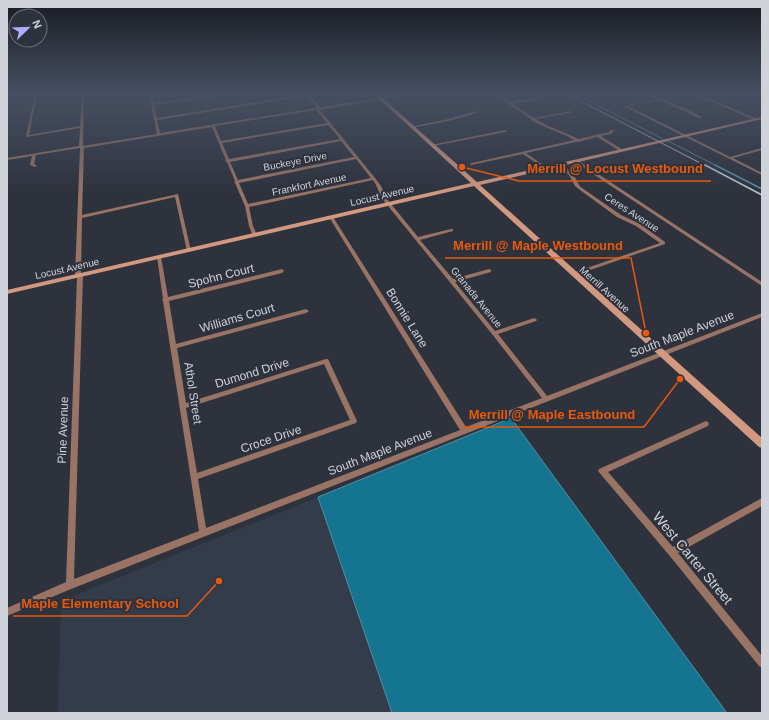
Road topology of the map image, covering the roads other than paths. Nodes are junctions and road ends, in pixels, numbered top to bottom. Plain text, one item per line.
1 (82, 127) edge
2 (412, 127) edge
3 (29, 128) edge
4 (78, 128) edge
5 (158, 128) edge
6 (202, 128) edge
7 (214, 128) edge
8 (306, 128) edge
9 (331, 128) edge
10 (547, 128) edge
11 (669, 128) edge
12 (717, 128) edge
13 (505, 131) dead end
14 (612, 131) dead end
15 (159, 134) junction
16 (684, 135) junction
17 (598, 136) junction
18 (342, 140) junction
19 (578, 141) junction
20 (220, 142) junction
21 (433, 145) junction
22 (82, 147) junction
23 (621, 150) junction
24 (762, 150) edge
25 (524, 153) junction
26 (34, 155) junction
27 (357, 158) junction
28 (729, 158) junction
29 (7, 159) edge
30 (576, 160) junction
31 (227, 161) junction
32 (472, 164) dead end
33 (558, 165) junction
34 (36, 166) dead end
35 (544, 168) junction
36 (762, 174) edge
37 (374, 179) junction
38 (236, 182) junction
39 (475, 184) junction
40 (388, 204) junction
41 (247, 206) junction
42 (80, 217) junction
43 (331, 217) junction
44 (452, 230) dead end
45 (255, 235) junction
46 (417, 239) junction
47 (189, 251) junction
48 (159, 258) junction
49 (282, 271) dead end
50 (489, 271) dead end
51 (574, 274) junction
52 (79, 275) junction
53 (452, 281) junction
54 (762, 284) edge
55 (7, 292) edge
56 (165, 300) junction
57 (306, 311) dead end
58 (762, 314) edge
59 (534, 320) dead end
60 (494, 333) junction
61 (174, 347) junction
62 (661, 353) junction
63 (546, 399) junction
64 (184, 406) junction
65 (354, 421) joint
66 (706, 424) dead end
67 (465, 431) junction
68 (762, 444) edge
69 (195, 477) junction
70 (762, 502) edge
71 (203, 532) junction
72 (672, 552) junction
73 (70, 585) junction
74 (7, 612) edge
75 (762, 662) edge

1 - 22 street, Pine Avenue
2 - 21 street, Merrill Avenue
3 - 4 street
5 - 15 street
6 - 15 street
7 - 20 street
8 - 20 street
9 - 18 street, Granada Avenue
10 - 19 street
11 - 16 street
12 - 16 street, Locust Avenue
13 - 21 street
14 - 17 street
15 - 22 street
16 - 23 street, Locust Avenue
16 - 28 street
17 - 19 street
17 - 23 street
18 - 27 street, Granada Avenue
18 - 31 street
19 - 25 street
20 - 31 street
21 - 39 street, Merrill Avenue
22 - 26 street
22 - 42 street, Pine Avenue
23 - 30 street, Locust Avenue
24 - 28 street
25 - 32 street
25 - 35 street
26 - 29 street
26 - 34 street
27 - 37 street, Granada Avenue
27 - 38 street, Buckeye Drive
28 - 36 street
30 - 33 street, Locust Avenue
30 - 54 street
31 - 38 street
33 - 35 street, Locust Avenue
33 - 51 street, Ceres Avenue
35 - 39 street, Locust Avenue
37 - 40 street, Granada Avenue
37 - 41 street, Frankfort Avenue
38 - 41 street
39 - 40 street, Locust Avenue
39 - 51 street, Merrill Avenue
40 - 43 street, Locust Avenue
40 - 46 street, Granada Avenue
41 - 45 street
42 - 47 street
42 - 52 street, Pine Avenue
43 - 45 street, Locust Avenue
43 - 67 street, Bonnie Lane
44 - 46 street
45 - 47 street, Locust Avenue
46 - 53 street, Granada Avenue
47 - 48 street, Locust Avenue
48 - 52 street, Locust Avenue
48 - 56 street, Athol Street
49 - 56 street, Spohn Court
50 - 53 street
51 - 62 street, Merrill Avenue
52 - 55 street, Locust Avenue
52 - 73 street, Pine Avenue
53 - 60 street, Granada Avenue
56 - 61 street, Athol Street
57 - 61 street, Williams Court
58 - 62 street, South Maple Avenue
59 - 60 street
60 - 63 street, Granada Avenue
61 - 64 street, Athol Street
62 - 63 street, South Maple Avenue
62 - 68 street, Merrill Avenue
63 - 67 street, South Maple Avenue
64 - 65 street, Dumond Drive
64 - 69 street, Athol Street
65 - 69 street, Croce Drive
66 - 72 street, West Carter Street
67 - 71 street, South Maple Avenue
69 - 71 street, Athol Street
70 - 72 street
71 - 73 street, South Maple Avenue
72 - 75 street, West Carter Street
73 - 74 street, South Maple Avenue

